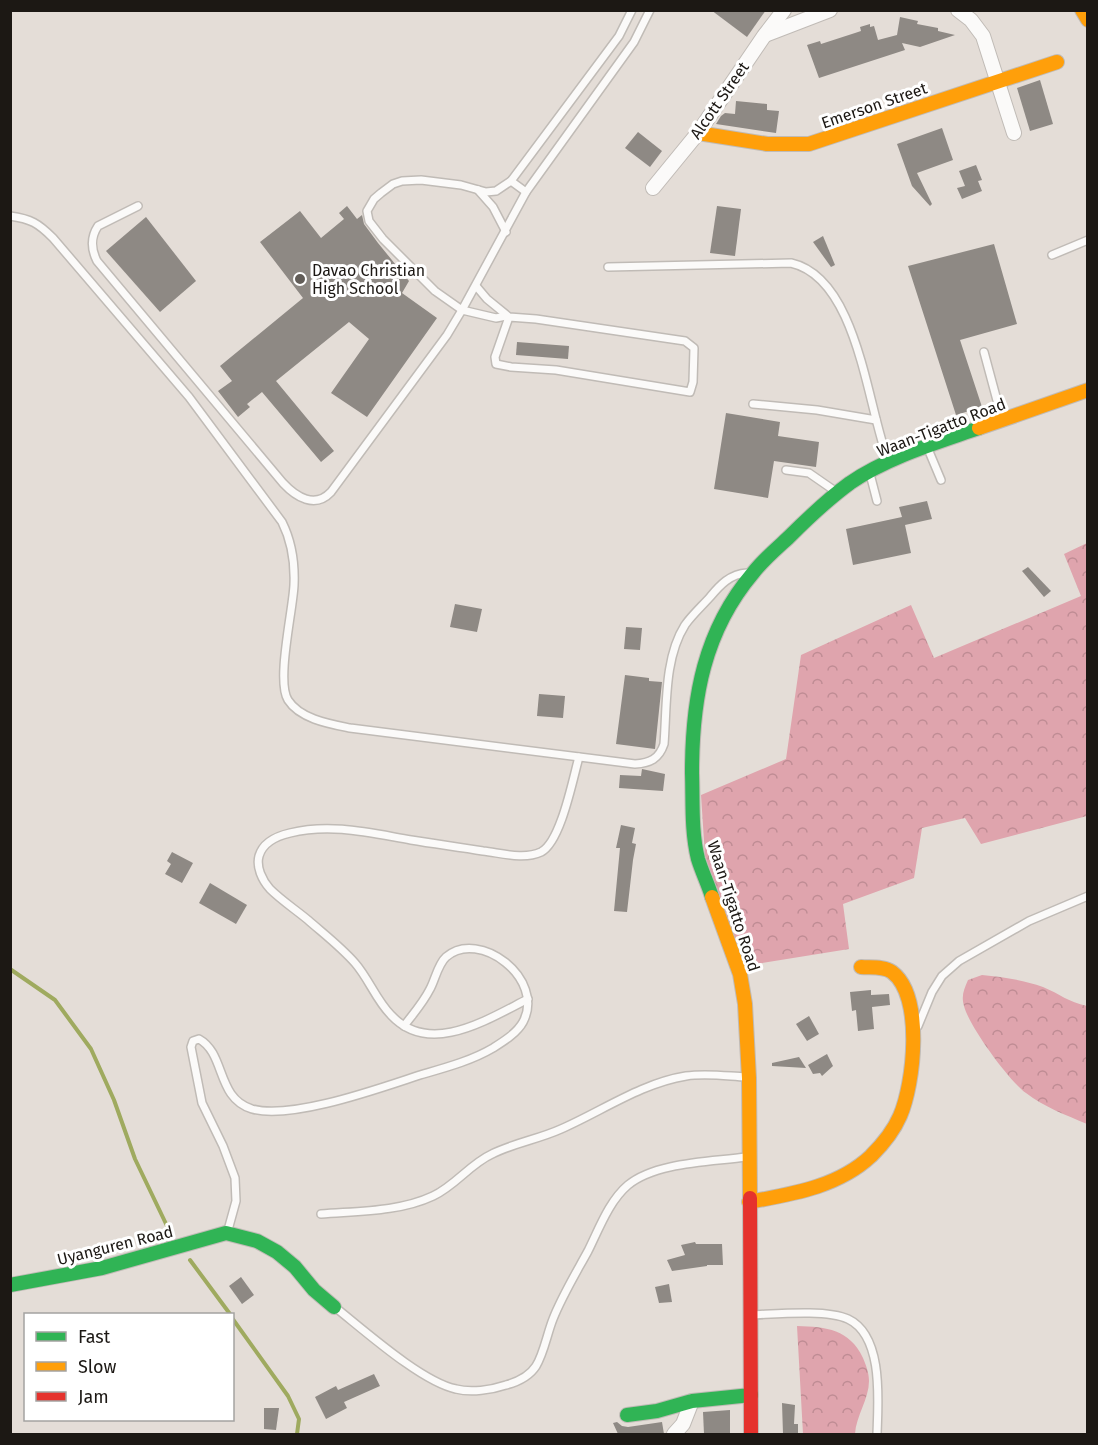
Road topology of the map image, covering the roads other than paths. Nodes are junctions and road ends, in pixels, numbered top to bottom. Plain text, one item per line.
1 (632, 10) edge
2 (650, 10) edge
3 (783, 10) edge
4 (830, 10) edge
5 (958, 10) edge
6 (1082, 10) edge
7 (1088, 20) edge
8 (764, 36) junction
9 (1057, 62) dead end
10 (998, 80) junction
11 (698, 133) junction
12 (1014, 133) dead end
13 (511, 181) junction
14 (653, 188) dead end
15 (478, 190) junction
16 (526, 192) junction
17 (138, 207) dead end
18 (10, 216) edge
19 (506, 232) junction
20 (1088, 240) edge
21 (1052, 255) dead end
22 (609, 267) dead end
23 (476, 286) junction
24 (462, 310) junction
25 (507, 316) junction
26 (984, 352) dead end
27 (1088, 390) edge
28 (753, 404) dead end
29 (876, 420) junction
30 (1002, 421) junction
31 (927, 447) junction
32 (888, 462) junction
33 (786, 470) dead end
34 (870, 472) junction
35 (941, 480) dead end
36 (837, 493) junction
37 (877, 501) dead end
38 (753, 572) junction
39 (579, 757) junction
40 (1088, 896) edge
41 (861, 967) dead end
42 (528, 999) junction
43 (404, 1026) junction
44 (914, 1038) junction
45 (749, 1078) junction
46 (749, 1157) junction
47 (749, 1202) junction
48 (321, 1214) dead end
49 (226, 1233) junction
50 (10, 1285) edge
51 (334, 1307) joint
52 (749, 1315) junction
53 (751, 1395) junction
54 (692, 1401) junction
55 (627, 1415) dead end
56 (674, 1434) edge
57 (752, 1434) edge
58 (877, 1434) edge

1 - 13 lane
2 - 16 lane
3 - 8 street, Alcott Street
4 - 8 street
5 - 10 street
6 - 7 street
8 - 11 street, Alcott Street
9 - 10 street, Emerson Street
10 - 11 street, Emerson Street
10 - 12 street
11 - 14 street, Alcott Street
13 - 15 lane
13 - 16 lane
15 - 19 lane
15 - 24 lane
16 - 19 lane
17 - 24 lane
18 - 39 lane
19 - 23 lane
20 - 21 lane
22 - 29 lane
23 - 24 lane
23 - 25 lane
24 - 25 lane
25 - 25 lane
26 - 30 lane
27 - 30 street, Waan-Tigatto Road
28 - 29 lane
29 - 32 lane
30 - 31 street, Waan-Tigatto Road
31 - 32 street, Waan-Tigatto Road
31 - 35 lane
32 - 34 street, Waan-Tigatto Road
33 - 36 lane
34 - 36 street, Waan-Tigatto Road
34 - 37 lane
36 - 38 street, Waan-Tigatto Road
38 - 39 lane
38 - 45 street, Waan-Tigatto Road
39 - 43 lane
40 - 44 lane
41 - 44 street
42 - 43 lane
42 - 43 lane
42 - 49 lane
44 - 47 street
45 - 46 street, Waan-Tigatto Road
45 - 48 lane
46 - 47 street, Waan-Tigatto Road
46 - 51 lane
47 - 52 street, Waan-Tigatto Road
49 - 50 street, Uyanguren Road
49 - 51 street
52 - 53 street, Waan-Tigatto Road
52 - 58 lane
53 - 54 street
53 - 57 street, Waan-Tigatto Road
54 - 55 street
54 - 56 street

